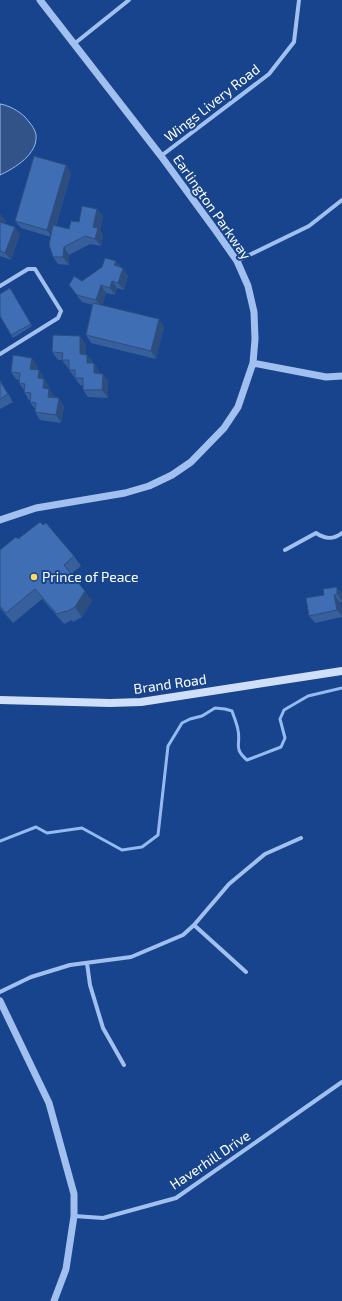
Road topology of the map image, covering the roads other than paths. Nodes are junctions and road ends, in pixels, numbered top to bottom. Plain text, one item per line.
1 (40, 0) edge
2 (129, 0) edge
3 (298, 0) edge
4 (74, 44) junction
5 (161, 156) junction
6 (342, 200) edge
7 (237, 261) junction
8 (0, 286) edge
9 (0, 354) edge
10 (253, 363) junction
11 (342, 376) edge
12 (0, 520) edge
13 (342, 533) edge
14 (285, 550) dead end
15 (342, 671) edge
16 (0, 700) edge
17 (302, 838) dead end
18 (194, 925) junction
19 (87, 963) junction
20 (246, 972) dead end
21 (0, 992) edge
22 (0, 1001) edge
23 (124, 1065) dead end
24 (342, 1082) edge
25 (74, 1216) junction
26 (54, 1301) edge

1 - 4 street, Earlington Parkway
2 - 4 street
3 - 5 street, Wings Livery Road
4 - 5 street, Earlington Parkway
5 - 7 street, Earlington Parkway
6 - 7 street
7 - 10 street, Earlington Parkway
8 - 9 street
10 - 11 street
10 - 12 street, Earlington Parkway
13 - 14 street
15 - 16 main road, Brand Road
17 - 18 street
18 - 19 street
18 - 20 street
19 - 21 street
19 - 23 street
22 - 25 street
24 - 25 street, Haverhill Drive
25 - 26 street

